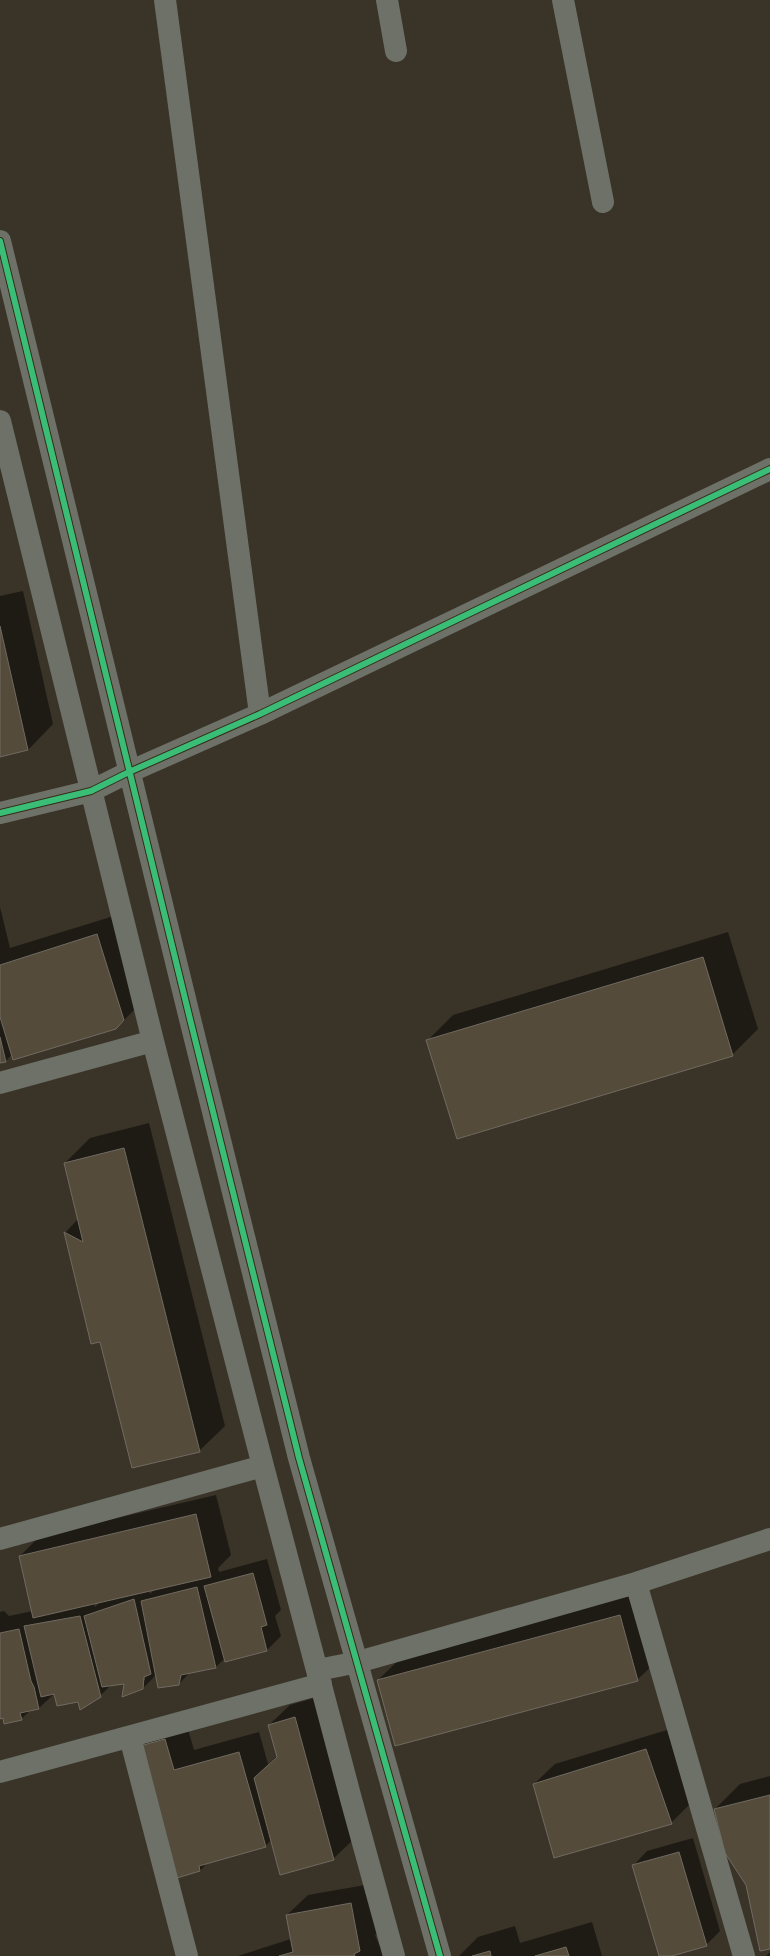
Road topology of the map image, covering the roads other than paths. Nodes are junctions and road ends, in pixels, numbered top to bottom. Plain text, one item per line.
1 (165, 0) edge
2 (387, 0) edge
3 (563, 0) edge
4 (396, 51) dead end
5 (603, 202) dead end
6 (0, 241) edge
7 (0, 421) edge
8 (770, 469) edge
9 (260, 714) junction
10 (129, 772) junction
11 (91, 791) junction
12 (0, 813) edge
13 (153, 1041) junction
14 (0, 1082) edge
15 (262, 1466) junction
16 (0, 1539) edge
17 (770, 1540) edge
18 (636, 1583) junction
19 (358, 1662) junction
20 (319, 1677) junction
21 (130, 1737) junction
22 (0, 1772) edge
23 (187, 1956) edge
24 (394, 1956) edge
25 (440, 1956) edge
26 (744, 1956) edge

1 - 9 street
2 - 4 street
3 - 5 street
6 - 10 street
7 - 11 street
8 - 9 street
9 - 10 street
10 - 11 street
10 - 19 street
11 - 12 street
11 - 13 street
13 - 14 street
13 - 15 street
15 - 16 street
15 - 20 street
17 - 18 street
18 - 19 street
18 - 26 street
19 - 20 street
19 - 25 street
20 - 21 street
20 - 24 street
21 - 22 street
21 - 23 street

